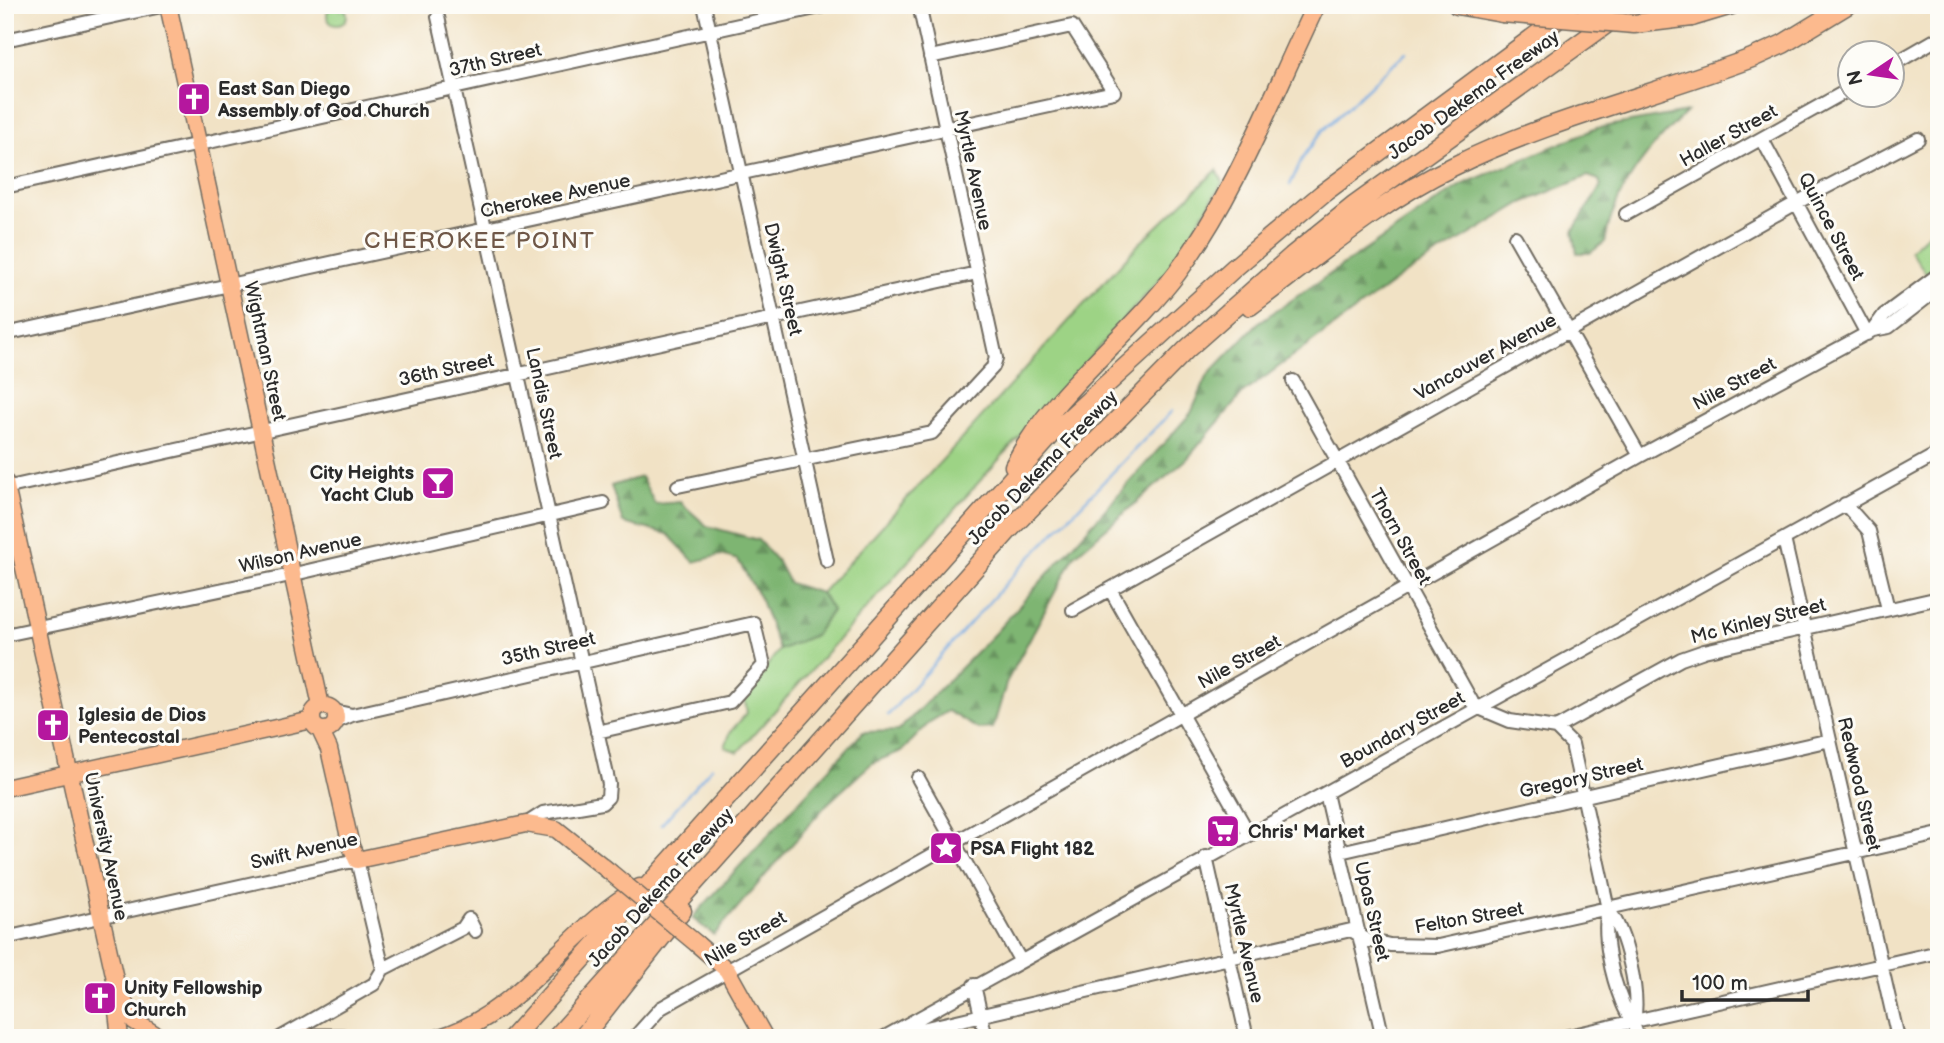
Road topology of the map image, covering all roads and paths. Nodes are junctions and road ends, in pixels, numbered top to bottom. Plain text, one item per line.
1 (167, 5) edge
2 (704, 5) edge
3 (829, 5) edge
4 (919, 5) edge
5 (1316, 5) edge
6 (1457, 5) edge
7 (1577, 5) edge
8 (1633, 5) edge
9 (1732, 5) edge
10 (1847, 5) edge
11 (438, 17) dead end
12 (709, 31) junction
13 (1937, 39) edge
14 (5, 40) edge
15 (930, 57) junction
16 (1906, 57) edge
17 (454, 88) junction
18 (1836, 97) edge
19 (946, 130) junction
20 (1762, 139) junction
21 (1918, 139) dead end
22 (199, 144) junction
23 (741, 174) junction
24 (5, 187) edge
25 (1798, 202) junction
26 (1626, 214) dead end
27 (486, 230) junction
28 (1515, 237) dead end
29 (977, 272) junction
30 (1939, 275) edge
31 (230, 286) junction
32 (1939, 288) edge
33 (773, 317) junction
34 (1569, 330) junction
35 (1870, 332) junction
36 (5, 334) edge
37 (517, 373) junction
38 (1293, 381) dead end
39 (1134, 401) junction
40 (262, 429) junction
41 (1640, 456) junction
42 (1938, 456) edge
43 (805, 460) junction
44 (1338, 461) junction
45 (6, 486) edge
46 (678, 486) dead end
47 (1001, 491) junction
48 (603, 503) dead end
49 (1845, 505) junction
50 (548, 515) junction
51 (1784, 539) junction
52 (827, 561) dead end
53 (292, 574) junction
54 (1110, 589) junction
55 (1409, 589) junction
56 (1939, 598) edge
57 (1888, 609) junction
58 (1073, 610) dead end
59 (37, 628) junction
60 (1805, 628) junction
61 (5, 635) edge
62 (581, 662) junction
63 (1479, 708) junction
64 (1182, 715) junction
65 (326, 719) junction
66 (1556, 728) junction
67 (597, 732) junction
68 (1830, 740) junction
69 (70, 774) junction
70 (918, 778) dead end
71 (5, 788) edge
72 (1326, 793) junction
73 (772, 794) junction
74 (1582, 796) junction
75 (608, 797) joint
76 (526, 824) junction
77 (1249, 834) junction
78 (1939, 834) edge
79 (954, 841) junction
80 (1340, 852) junction
81 (1856, 853) junction
82 (1206, 858) junction
83 (357, 860) junction
84 (652, 881) junction
85 (1608, 909) junction
86 (101, 917) junction
87 (475, 931) dead end
88 (1359, 933) junction
89 (5, 938) edge
90 (1939, 952) edge
91 (1228, 957) junction
92 (1020, 960) junction
93 (1882, 965) junction
94 (383, 970) junction
95 (727, 971) junction
96 (974, 985) junction
97 (117, 988) junction
98 (981, 1014) junction
99 (1634, 1021) junction
100 (120, 1038) edge
101 (161, 1038) edge
102 (280, 1038) edge
103 (304, 1038) edge
104 (343, 1038) edge
105 (440, 1038) edge
106 (512, 1038) edge
107 (555, 1038) edge
108 (582, 1038) edge
109 (634, 1038) edge
110 (765, 1038) edge
111 (884, 1038) edge
112 (986, 1038) edge
113 (1247, 1038) edge
114 (1383, 1038) edge
115 (1560, 1038) edge
116 (1638, 1038) edge
117 (1898, 1038) edge

1 - 14 street
1 - 22 main road, Wightman Street
2 - 12 street, Dwight Street
3 - 12 street, 37th Street
4 - 15 street, Myrtle Avenue
5 - 47 highway
6 - 9 highway, bridge
7 - 47 highway, Jacob Dekema Freeway
8 - 39 highway, Jacob Dekema Freeway
10 - 39 highway
11 - 17 street, Landis Street
12 - 17 street, 37th Street
12 - 23 street, Dwight Street
13 - 16 street
15 - 19 street, Myrtle Avenue
15 - 19 street, Cherokee Avenue
17 - 22 street, 37th Street
17 - 27 street, Landis Street
18 - 20 street, Haller Street
19 - 23 street, Cherokee Avenue
19 - 29 street, Myrtle Avenue
20 - 25 street, Quince Street
20 - 26 street, Haller Street
21 - 25 street, Vancouver Avenue
22 - 24 street, 37th Street
22 - 31 main road, Wightman Street
23 - 27 street, Cherokee Avenue
23 - 33 street, Dwight Street
25 - 34 street, Vancouver Avenue
25 - 35 street, Quince Street
27 - 31 street, Cherokee Avenue
27 - 37 street, Landis Street
28 - 34 street
29 - 33 street, 36th Street
29 - 43 street, Myrtle Avenue
30 - 35 street, Nile Street
31 - 36 street, Cherokee Avenue
31 - 40 main road, Wightman Street
32 - 35 street, Nile Street
33 - 37 street, 36th Street
33 - 43 street, Dwight Street
34 - 41 street
34 - 44 street, Vancouver Avenue
35 - 41 street, Nile Street
37 - 40 street, 36th Street
37 - 50 street, Landis Street
38 - 44 street, Thorn Street
39 - 73 highway, Jacob Dekema Freeway
40 - 45 street, 36th Street
40 - 53 main road, Wightman Street
41 - 55 street, Nile Street
42 - 49 street, Boundary Street
43 - 46 street
43 - 52 street, Dwight Street
44 - 54 street, Vancouver Avenue
44 - 55 street, Thorn Street
45 - 59 main road, University Avenue
47 - 84 highway, Jacob Dekema Freeway
48 - 50 street, Wilson Avenue
49 - 51 street, Boundary Street
49 - 57 street
50 - 53 street, Wilson Avenue
50 - 62 street, Landis Street
51 - 60 street, Redwood Street
51 - 63 street, Boundary Street
53 - 59 street, Wilson Avenue
53 - 65 main road, Wightman Street
54 - 58 street, Vancouver Avenue
54 - 64 street
55 - 63 street, Thorn Street
55 - 64 street, Nile Street
56 - 57 street, Mc Kinley Street
57 - 60 street, Mc Kinley Street
59 - 61 street, Wilson Avenue
59 - 69 main road, University Avenue
60 - 66 street, Mc Kinley Street
60 - 68 street, Redwood Street
62 - 65 street, 35th Street
62 - 67 street, Landis Street
62 - 67 street, 35th Street
63 - 66 street
63 - 72 street, Boundary Street
64 - 77 street
64 - 79 street, Nile Street
65 - 69 main road, 35th Street
65 - 83 main road, Wightman Street
66 - 74 street
67 - 75 street, Landis Street
68 - 74 street, Gregory Street
68 - 81 street, Redwood Street
69 - 71 main road, 35th Street
69 - 86 main road, University Avenue
70 - 79 street
72 - 77 street, Boundary Street
72 - 80 street, Upas Street
73 - 107 highway, Jacob Dekema Freeway
73 - 108 highway
74 - 80 street, Gregory Street
74 - 85 street
75 - 76 street, Swift Avenue
76 - 83 main road, Swift Avenue
76 - 95 main road, bridge
77 - 82 street, Boundary Street
78 - 81 street, Felton Street
79 - 92 street
79 - 95 street, Nile Street
80 - 88 street, Upas Street
81 - 85 street, Felton Street
81 - 93 street, Redwood Street
82 - 91 street, Myrtle Avenue
82 - 92 street, Boundary Street
83 - 86 street, Swift Avenue
83 - 94 street, Wightman Street
84 - 105 highway
84 - 106 highway, Jacob Dekema Freeway
85 - 88 street, Felton Street
85 - 99 street
86 - 89 street, Swift Avenue
86 - 97 main road, University Avenue
87 - 94 street
88 - 91 street, Felton Street
88 - 114 street, Upas Street
90 - 93 street
91 - 98 street, Felton Street
91 - 113 street, Myrtle Avenue
92 - 96 street, Boundary Street
93 - 99 street
93 - 117 street, Redwood Street
94 - 102 street
95 - 109 street, Nile Street
95 - 110 main road
96 - 98 street
96 - 111 street, Boundary Street
97 - 100 main road
97 - 101 main road, University Avenue
98 - 111 street, Felton Street
98 - 112 street
99 - 115 street
99 - 116 street
103 - 104 highway

